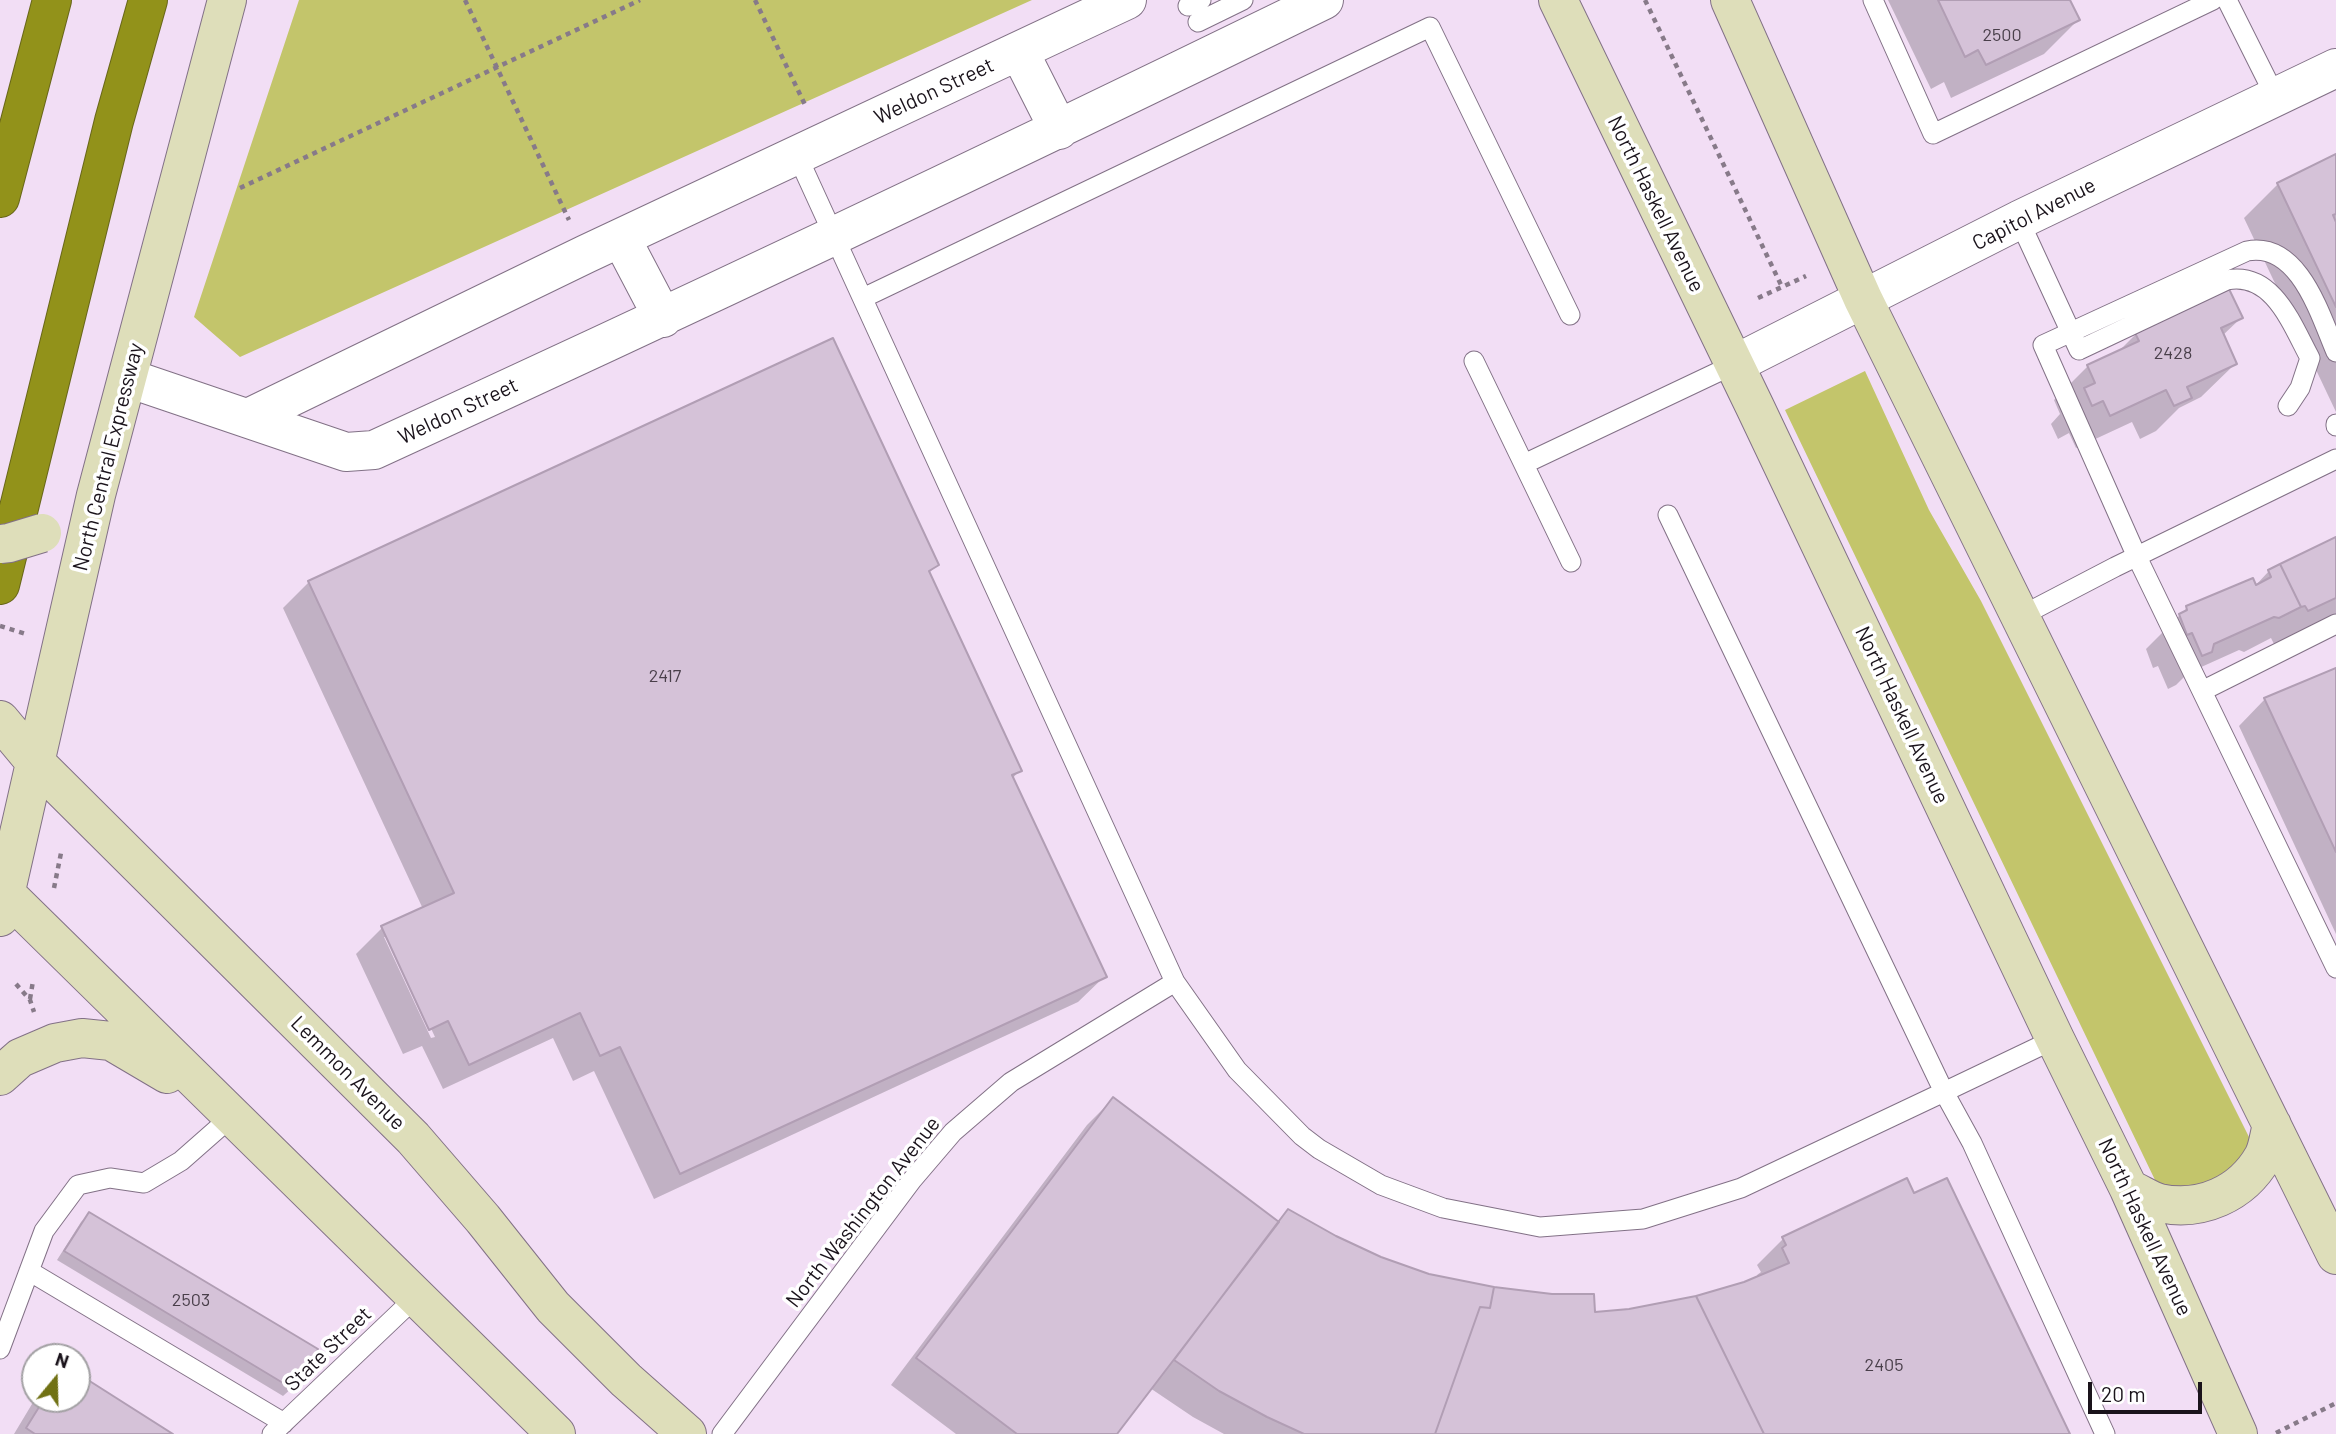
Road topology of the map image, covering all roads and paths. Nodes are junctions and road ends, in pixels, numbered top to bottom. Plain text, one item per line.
1 (52, 0) edge
2 (148, 0) edge
3 (226, 0) edge
4 (465, 0) edge
5 (640, 0) edge
6 (755, 0) edge
7 (1128, 0) edge
8 (1243, 0) edge
9 (1324, 0) edge
10 (1558, 0) edge
11 (1645, 0) edge
12 (1730, 0) edge
13 (1873, 0) edge
14 (2213, 0) edge
15 (2227, 0) edge
16 (1195, 9) edge
17 (1019, 51) junction
18 (498, 66) junction
19 (2336, 68) edge
20 (2275, 96) junction
21 (806, 107) dead end
22 (1059, 130) junction
23 (797, 155) junction
24 (240, 188) dead end
25 (0, 198) edge
26 (2020, 220) junction
27 (572, 228) dead end
28 (834, 236) junction
29 (621, 238) junction
30 (1806, 275) dead end
31 (1782, 287) junction
32 (863, 298) junction
33 (1758, 298) dead end
34 (1863, 299) junction
35 (1570, 315) dead end
36 (663, 318) junction
37 (2072, 332) junction
38 (2336, 352) edge
39 (1474, 360) dead end
40 (1735, 364) junction
41 (128, 377) junction
42 (2288, 406) dead end
43 (248, 418) junction
44 (2336, 459) edge
45 (1524, 464) junction
46 (96, 495) junction
47 (1668, 515) dead end
48 (0, 544) edge
49 (2137, 557) junction
50 (1571, 562) dead end
51 (0, 585) edge
52 (2021, 616) junction
53 (2336, 624) edge
54 (0, 626) edge
55 (30, 638) dead end
56 (2202, 691) junction
57 (16, 738) edge
58 (61, 853) dead end
59 (54, 892) dead end
60 (2, 899) edge
61 (2336, 968) edge
62 (33, 981) dead end
63 (1175, 982) junction
64 (16, 984) dead end
65 (30, 1000) junction
66 (36, 1019) dead end
67 (2055, 1039) junction
68 (0, 1076) edge
69 (1944, 1091) junction
70 (223, 1109) junction
71 (2272, 1125) junction
72 (2129, 1189) junction
73 (2336, 1255) edge
74 (29, 1271) junction
75 (416, 1297) junction
76 (5, 1320) edge
77 (0, 1349) edge
78 (2336, 1403) edge
79 (278, 1428) edge
80 (2276, 1433) edge
81 (556, 1434) edge
82 (687, 1434) edge
83 (722, 1434) edge
84 (2105, 1434) edge
85 (2238, 1434) edge

1 - 25 highway
2 - 51 highway
3 - 41 street, North Central Expressway
4 - 18 path
5 - 18 path
6 - 21 path
7 - 17 street, Weldon Street
8 - 16 lane
9 - 22 street, Weldon Street
10 - 40 street, North Haskell Avenue
11 - 31 path
12 - 34 street
13 - 14 lane
15 - 20 lane
17 - 22 street, Weldon Street
17 - 23 street, Weldon Street
18 - 24 path
18 - 27 path
19 - 20 street, Capitol Avenue
20 - 26 street, Capitol Avenue
22 - 28 street, Weldon Street
23 - 28 lane
23 - 29 street, Weldon Street
26 - 34 street, Capitol Avenue
26 - 37 lane
28 - 32 lane
28 - 36 street, Weldon Street
29 - 36 street
29 - 43 street, Weldon Street
30 - 31 path
31 - 33 path
32 - 35 lane
32 - 63 lane
34 - 40 street, Capitol Avenue
34 - 52 street
36 - 43 street, Weldon Street
37 - 38 lane
37 - 42 lane
37 - 49 lane
39 - 45 lane
40 - 45 lane
40 - 67 street, North Haskell Avenue
41 - 43 street, Weldon Street
41 - 46 street, North Central Expressway
44 - 49 lane
45 - 50 lane
46 - 48 street, bridge
46 - 57 street, North Central Expressway
47 - 69 lane
49 - 52 lane
49 - 56 lane
52 - 71 street
53 - 56 lane
54 - 55 path
56 - 61 lane
57 - 60 street, North Central Expressway
57 - 82 street, Lemmon Avenue
58 - 59 path
60 - 70 street
62 - 65 path
63 - 69 lane
63 - 83 lane, North Washington Avenue
64 - 65 path
65 - 66 path
67 - 69 lane
67 - 72 street, North Haskell Avenue
68 - 70 street
69 - 84 lane
70 - 74 lane
70 - 75 street
71 - 72 street
71 - 73 street
72 - 85 street, North Haskell Avenue
74 - 76 lane
74 - 79 lane
75 - 79 lane, State Street
75 - 81 street
76 - 77 lane
78 - 80 path

